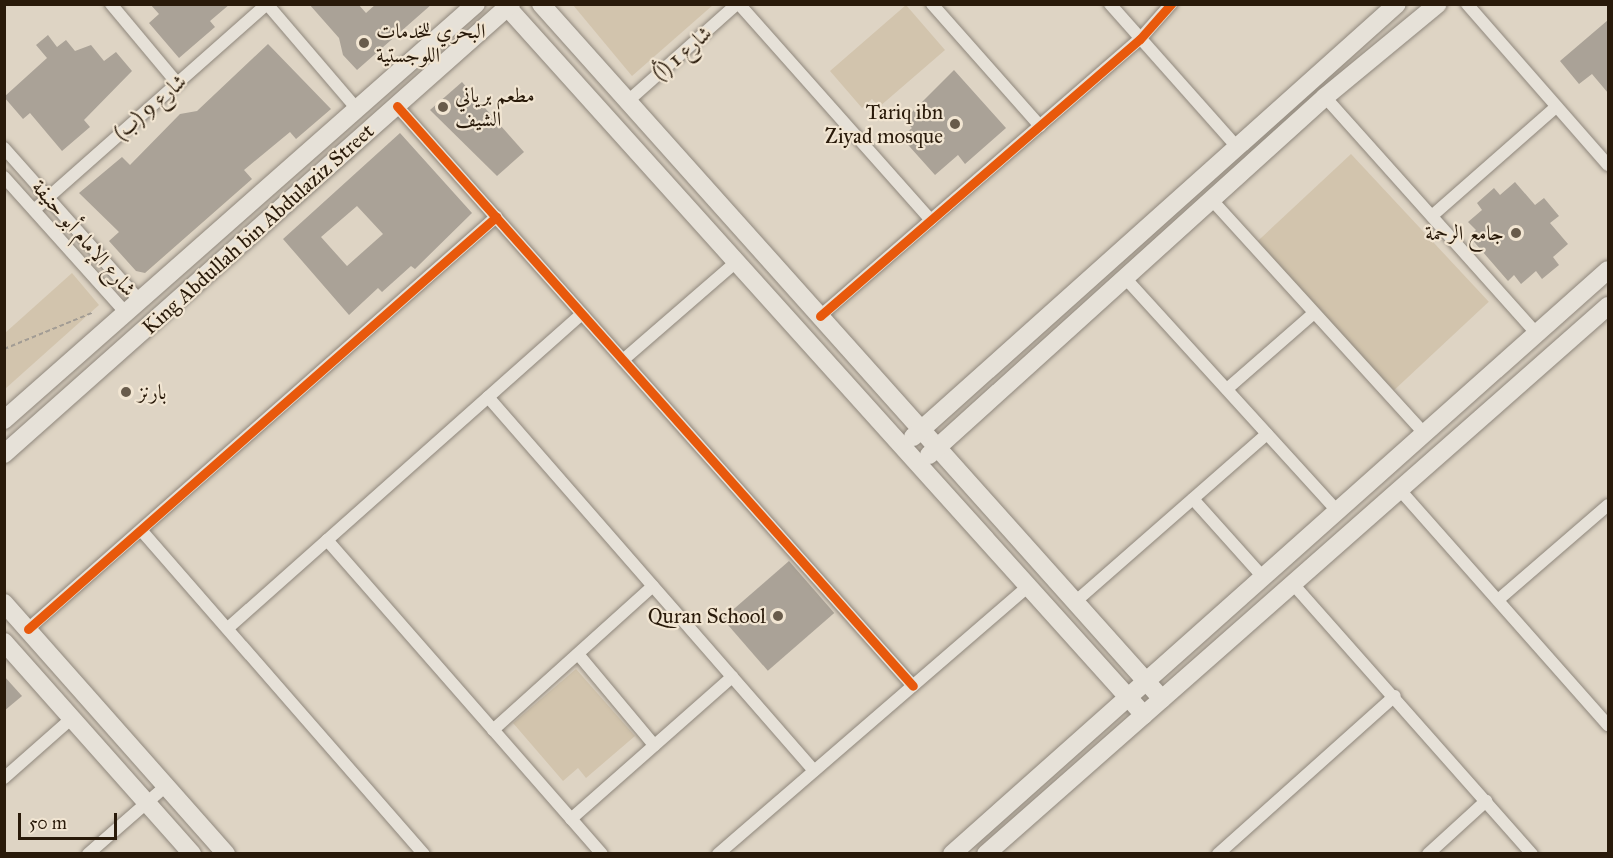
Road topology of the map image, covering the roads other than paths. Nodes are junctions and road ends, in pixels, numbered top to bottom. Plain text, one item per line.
1 (111, 4) edge
2 (267, 4) edge
3 (476, 4) edge
4 (541, 4) edge
5 (738, 4) edge
6 (932, 4) edge
7 (1110, 4) edge
8 (1171, 4) edge
9 (1397, 4) edge
10 (1438, 4) edge
11 (1467, 4) edge
12 (510, 6) edge
13 (1140, 39) junction
14 (177, 83) junction
15 (1325, 97) junction
16 (628, 101) junction
17 (397, 106) junction
18 (1556, 107) junction
19 (357, 109) junction
20 (1040, 126) junction
21 (1237, 147) junction
22 (4, 148) edge
23 (1608, 165) edge
24 (4, 177) edge
25 (48, 197) junction
26 (1211, 199) junction
27 (34, 210) junction
28 (1433, 215) junction
29 (496, 218) junction
30 (930, 220) junction
31 (736, 262) junction
32 (1608, 270) edge
33 (1127, 280) junction
34 (140, 301) junction
35 (1608, 306) edge
36 (126, 313) junction
37 (582, 314) junction
38 (1313, 314) junction
39 (820, 316) junction
40 (1537, 334) junction
41 (623, 360) junction
42 (1227, 389) junction
43 (488, 398) junction
44 (4, 420) edge
45 (922, 430) junction
46 (1423, 432) junction
47 (1267, 434) junction
48 (903, 447) junction
49 (938, 448) junction
50 (4, 454) edge
51 (919, 465) junction
52 (1400, 490) junction
53 (1193, 499) junction
54 (1608, 506) edge
55 (1337, 511) junction
56 (141, 530) junction
57 (327, 540) junction
58 (1263, 577) junction
59 (1293, 584) junction
60 (653, 586) junction
61 (1028, 586) junction
62 (1498, 600) junction
63 (1075, 602) junction
64 (4, 603) edge
65 (228, 628) junction
66 (28, 629) junction
67 (4, 642) edge
68 (578, 654) junction
69 (732, 677) junction
70 (1146, 681) junction
71 (913, 686) junction
72 (1395, 696) junction
73 (1128, 697) junction
74 (1162, 699) junction
75 (1144, 715) junction
76 (72, 718) junction
77 (1608, 725) edge
78 (493, 730) junction
79 (654, 745) junction
80 (814, 771) junction
81 (4, 778) edge
82 (166, 786) junction
83 (1486, 801) junction
84 (147, 803) junction
85 (571, 819) junction
86 (88, 854) edge
87 (192, 854) edge
88 (226, 854) edge
89 (424, 854) edge
90 (602, 854) edge
91 (718, 854) edge
92 (952, 854) edge
93 (986, 854) edge
94 (1218, 854) edge
95 (1428, 854) edge
96 (1532, 854) edge

1 - 14 street
2 - 14 street, شارع 9 (ب)
2 - 19 street
3 - 19 main road, King Abdullah bin Abdulaziz Street
4 - 16 main road
5 - 16 street, شارع 1 (أ)
5 - 30 street
6 - 20 street
7 - 13 street
8 - 13 street
9 - 21 main road
10 - 15 main road
11 - 18 street
12 - 17 main road, King Abdullah bin Abdulaziz Street
12 - 31 main road
13 - 20 street
13 - 21 street
14 - 25 street, شارع 9 (ب)
15 - 26 main road
15 - 28 street
16 - 39 main road
17 - 29 street
17 - 50 main road, King Abdullah bin Abdulaziz Street
18 - 23 street
18 - 28 street
19 - 34 main road, King Abdullah bin Abdulaziz Street
20 - 30 street
21 - 45 main road
22 - 25 street, شارع الإمام أبو حنيفة
24 - 27 street, شارع الإمام أبو حنيفة
25 - 27 street, شارع 9 (ب)
25 - 34 street, شارع الإمام أبو حنيفة
26 - 33 main road
26 - 38 street
27 - 36 street, شارع الإمام أبو حنيفة
28 - 40 street
29 - 37 street
29 - 56 street
30 - 39 street
31 - 41 street
31 - 48 main road
32 - 40 main road
33 - 42 street
33 - 49 main road
34 - 36 main road, King Abdullah bin Abdulaziz Street
35 - 52 main road
36 - 44 main road, King Abdullah bin Abdulaziz Street
37 - 41 street
37 - 43 street
38 - 42 street
38 - 46 street
39 - 45 main road
40 - 46 main road
41 - 71 street
42 - 47 street
43 - 57 street
43 - 60 street
45 - 48 main road
45 - 49 main road
46 - 55 main road
47 - 53 street
47 - 55 street
48 - 51 main road
49 - 51 main road
49 - 63 main road
51 - 61 main road
52 - 59 main road
52 - 62 street
53 - 58 street
53 - 63 street
54 - 62 street
55 - 58 main road
56 - 65 street
56 - 66 street
57 - 65 street
57 - 78 street
58 - 70 main road
59 - 72 street
59 - 74 main road
60 - 68 street
60 - 69 street
61 - 71 street
61 - 73 main road
62 - 77 street
63 - 70 main road
64 - 66 main road
65 - 89 street
66 - 82 main road
67 - 76 main road
68 - 78 street
68 - 79 street
69 - 79 street
69 - 80 street
70 - 73 main road
70 - 74 main road
71 - 80 street
72 - 83 street
72 - 94 street
73 - 75 main road
73 - 92 main road
74 - 75 main road
75 - 93 main road
76 - 81 street
76 - 84 main road
78 - 85 street
79 - 85 street
80 - 91 street
82 - 84 street
82 - 88 main road
83 - 95 street
83 - 96 street
84 - 86 street
84 - 87 main road
85 - 90 street

